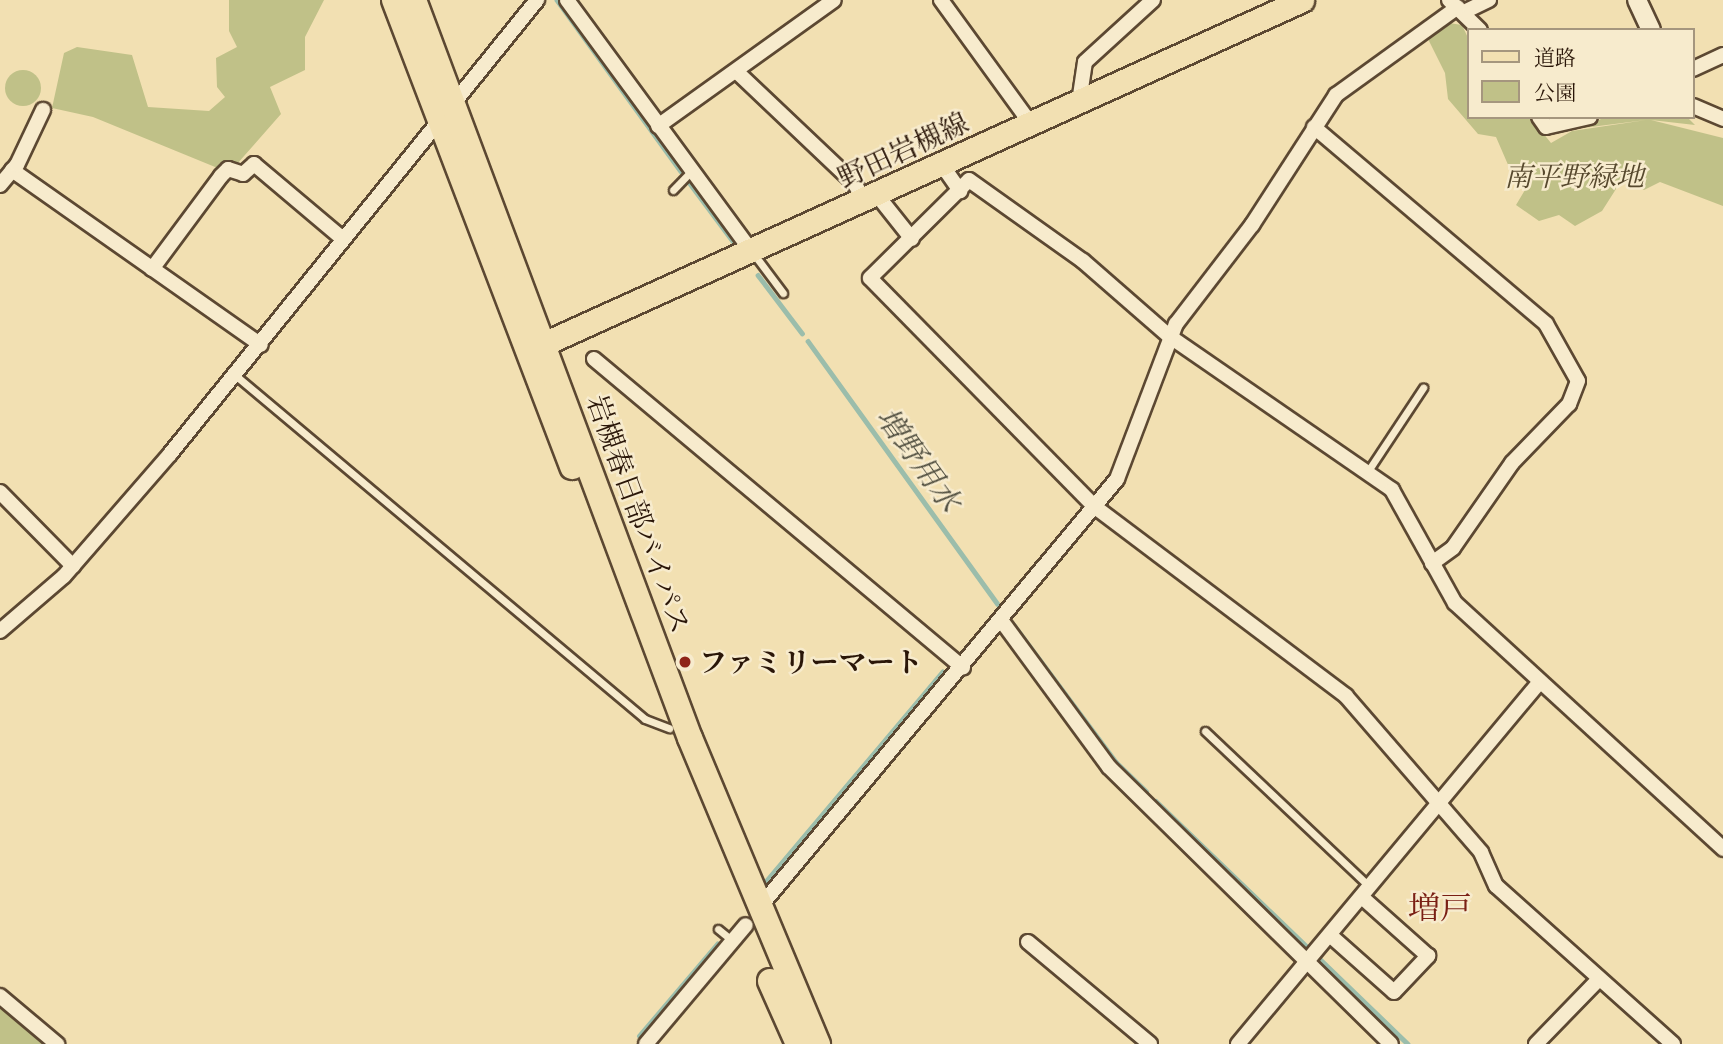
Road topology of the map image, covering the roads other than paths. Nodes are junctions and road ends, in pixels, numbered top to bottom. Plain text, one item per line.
1 (394, 0) edge
2 (414, 0) edge
3 (537, 0) edge
4 (567, 0) edge
5 (834, 0) edge
6 (940, 0) edge
7 (1153, 0) edge
8 (1302, 0) edge
9 (1489, 0) edge
10 (1637, 0) edge
11 (1457, 6) edge
12 (1478, 28) edge
13 (1650, 28) edge
14 (1723, 55) edge
15 (1695, 68) edge
16 (737, 72) junction
17 (451, 98) junction
18 (1079, 102) junction
19 (1695, 107) edge
20 (43, 110) dead end
21 (1540, 119) edge
22 (1581, 119) edge
23 (1723, 119) edge
24 (439, 121) junction
25 (1031, 124) junction
26 (657, 126) junction
27 (1314, 127) junction
28 (942, 166) junction
29 (693, 169) junction
30 (12, 170) junction
31 (0, 185) edge
32 (673, 190) dead end
33 (960, 191) junction
34 (870, 198) junction
35 (342, 238) junction
36 (912, 239) junction
37 (753, 253) junction
38 (152, 269) junction
39 (783, 293) dead end
40 (1169, 336) junction
41 (261, 345) junction
42 (536, 348) junction
43 (594, 359) dead end
44 (235, 375) junction
45 (1423, 388) dead end
46 (1368, 471) junction
47 (0, 492) edge
48 (1095, 507) junction
49 (1432, 563) junction
50 (73, 566) junction
51 (1001, 620) junction
52 (0, 631) edge
53 (963, 667) junction
54 (1539, 683) junction
55 (669, 728) junction
56 (1205, 731) dead end
57 (1441, 806) junction
58 (1723, 849) edge
59 (1367, 893) junction
60 (745, 925) junction
61 (718, 929) dead end
62 (1331, 936) junction
63 (1028, 942) dead end
64 (1308, 963) junction
65 (1598, 980) junction
66 (0, 996) edge
67 (57, 1044) edge
68 (646, 1044) edge
69 (798, 1044) edge
70 (818, 1044) edge
71 (1150, 1044) edge
72 (1238, 1044) edge
73 (1391, 1044) edge
74 (1536, 1044) edge
75 (1673, 1044) edge

1 - 24 highway, 岩槻春日部バイパス
2 - 17 highway, 岩槻春日部バイパス
3 - 17 street
4 - 26 street
5 - 16 street
6 - 25 street
7 - 18 street
8 - 18 main road, 野田岩槻線
9 - 11 street
10 - 13 street
11 - 12 street
11 - 27 street
14 - 15 street
16 - 26 street
16 - 34 street
17 - 24 street
17 - 42 highway, 岩槻春日部バイパス
18 - 25 main road, 野田岩槻線
19 - 23 street
20 - 30 street
21 - 22 street
24 - 35 street
24 - 42 highway, 岩槻春日部バイパス
25 - 28 main road, 野田岩槻線
26 - 29 street
27 - 40 street
27 - 49 street
28 - 33 street
28 - 34 main road, 野田岩槻線
29 - 32 lane
29 - 37 street
30 - 31 street
30 - 38 street
33 - 36 street
33 - 40 street
34 - 36 street
34 - 37 main road, 野田岩槻線
35 - 38 street
35 - 41 street
36 - 48 street
37 - 39 lane
37 - 42 main road, 野田岩槻線
38 - 41 street
40 - 46 street
40 - 48 street
41 - 44 street
42 - 55 highway, 岩槻春日部バイパス
42 - 60 highway, 岩槻春日部バイパス
43 - 53 street
44 - 50 street
44 - 55 lane
45 - 46 lane
46 - 49 street
47 - 50 street
48 - 51 street
48 - 57 street
49 - 54 street
50 - 52 street
51 - 53 street
51 - 64 street
53 - 60 street
54 - 57 street
54 - 58 street
55 - 60 highway, 岩槻春日部バイパス
56 - 59 lane
57 - 59 street
57 - 65 street
59 - 62 street
59 - 62 street
60 - 61 lane
60 - 68 street
60 - 69 highway, 岩槻春日部バイパス
60 - 70 highway, 岩槻春日部バイパス
62 - 64 street
63 - 71 street
64 - 72 street
64 - 73 street
65 - 74 street
65 - 75 street
66 - 67 street

